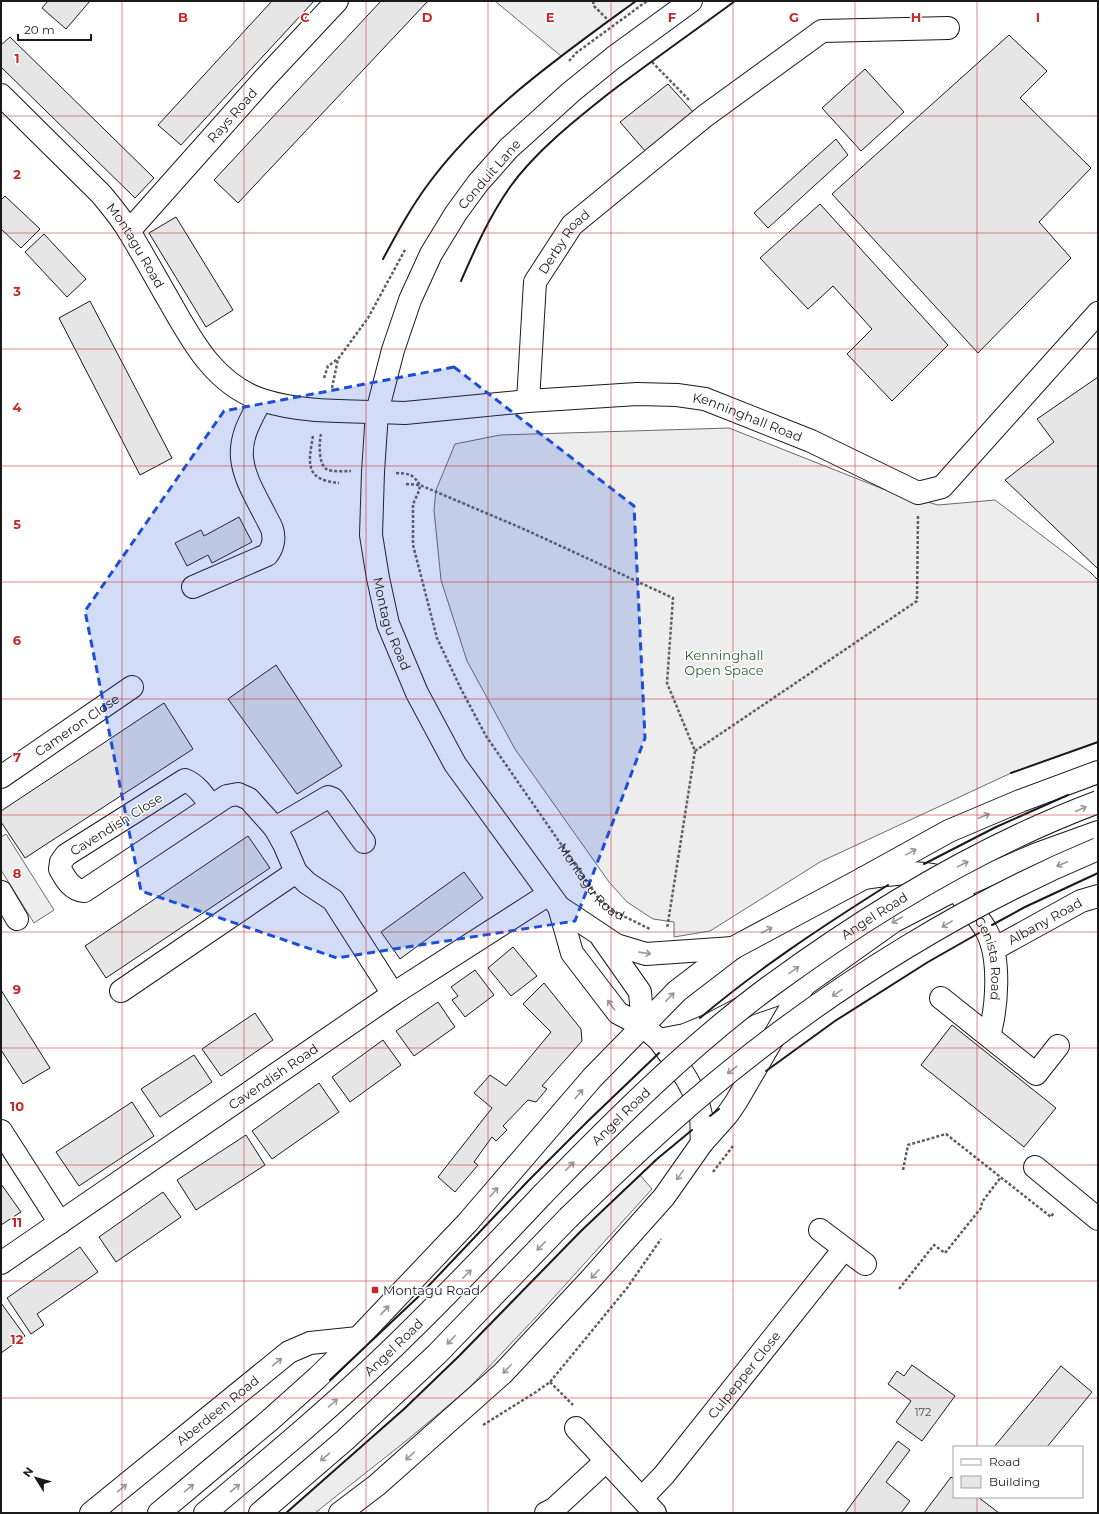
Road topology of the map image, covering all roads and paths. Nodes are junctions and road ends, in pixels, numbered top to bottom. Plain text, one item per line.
1 (337, 1) edge
2 (593, 1) edge
3 (647, 1) edge
4 (691, 1) edge
5 (609, 21) dead end
6 (948, 28) dead end
7 (576, 53) dead end
8 (652, 62) dead end
9 (1, 95) edge
10 (704, 116) junction
11 (129, 231) junction
12 (1098, 312) edge
13 (335, 376) dead end
14 (324, 378) dead end
15 (261, 400) junction
16 (528, 401) junction
17 (377, 412) junction
18 (313, 436) dead end
19 (320, 439) dead end
20 (336, 470) dead end
21 (406, 473) dead end
22 (339, 483) dead end
23 (406, 484) dead end
24 (420, 485) junction
25 (918, 493) junction
26 (193, 587) dead end
27 (132, 687) dead end
28 (695, 751) junction
29 (1098, 772) edge
30 (1, 777) edge
31 (1098, 802) edge
32 (211, 806) junction
33 (275, 828) junction
34 (1098, 832) edge
35 (364, 842) dead end
36 (1098, 849) edge
37 (296, 872) junction
38 (864, 878) junction
39 (956, 889) junction
40 (1, 892) edge
41 (1098, 896) edge
42 (554, 901) junction
43 (17, 919) dead end
44 (654, 931) dead end
45 (598, 932) junction
46 (666, 934) dead end
47 (733, 948) junction
48 (994, 949) junction
49 (804, 985) junction
50 (121, 991) dead end
51 (393, 994) junction
52 (941, 998) dead end
53 (651, 1033) junction
54 (988, 1036) junction
55 (1058, 1046) dead end
56 (1, 1131) edge
57 (702, 1143) junction
58 (1035, 1167) dead end
59 (903, 1170) dead end
60 (1001, 1178) junction
61 (1069, 1195) junction
62 (1098, 1219) edge
63 (60, 1223) junction
64 (820, 1230) dead end
65 (844, 1249) junction
66 (1, 1263) edge
67 (865, 1264) dead end
68 (899, 1289) dead end
69 (358, 1338) junction
70 (550, 1382) dead end
71 (574, 1406) dead end
72 (576, 1428) dead end
73 (606, 1461) junction
74 (648, 1506) edge
75 (91, 1513) edge
76 (159, 1513) edge
77 (205, 1513) edge
78 (260, 1513) edge
79 (340, 1513) edge
80 (546, 1513) edge

1 - 11 main road, Rays Road
2 - 5 path
3 - 7 path
4 - 17 main road, Conduit Lane
6 - 10 main road, Derby Road
8 - 10 path
9 - 11 main road, Montagu Road
10 - 16 main road, Derby Road
11 - 15 main road, Montagu Road
12 - 25 main road
13 - 14 path
15 - 17 main road, Montagu Road
15 - 26 main road
16 - 17 main road, Kenninghall Road
16 - 25 main road, Kenninghall Road
17 - 42 main road, Montagu Road
18 - 22 path
19 - 20 path
21 - 24 path
23 - 24 path
24 - 28 path
24 - 44 path, Montagu Road
25 - 28 path
27 - 30 main road, Cameron Close
28 - 46 path
38 -> 29 main road
77 -> 31 main road, Angel Road, bridge
32 - 32 main road, Cavendish Close
32 - 33 main road, Cavendish Close
33 - 35 main road
33 - 37 main road, Cavendish Close
34 - 39 main road, Angel Road
36 -> 78 main road, bridge
37 - 50 main road
37 - 51 main road, Cavendish Close
38 - 39 main road, Genista Road
47 -> 38 main road
39 - 48 main road, Genista Road
39 -> 49 main road, Angel Road
40 - 43 main road
41 - 48 main road, Albany Road
42 - 45 main road, Montagu Road
42 - 51 main road, Cavendish Road
53 -> 42 main road, Montagu Road
45 -> 47 main road
45 - 53 main road, Montagu Road
53 -> 47 main road
48 - 54 main road, Genista Road
49 - 53 main road
49 - 57 main road
51 - 63 main road, Cavendish Road
52 - 54 main road
53 - 57 main road
69 -> 53 main road
54 - 55 main road
56 - 63 main road
57 -> 79 main road
58 - 61 main road
59 - 60 path
60 - 61 path
60 - 68 path
61 - 62 main road
63 - 66 main road, Cavendish Road
64 - 65 main road
65 - 67 main road
65 - 74 main road, Culpepper Close
75 -> 69 main road, Aberdeen Road
76 -> 69 main road
70 - 71 path
72 - 73 main road
73 - 74 main road
73 - 80 main road

